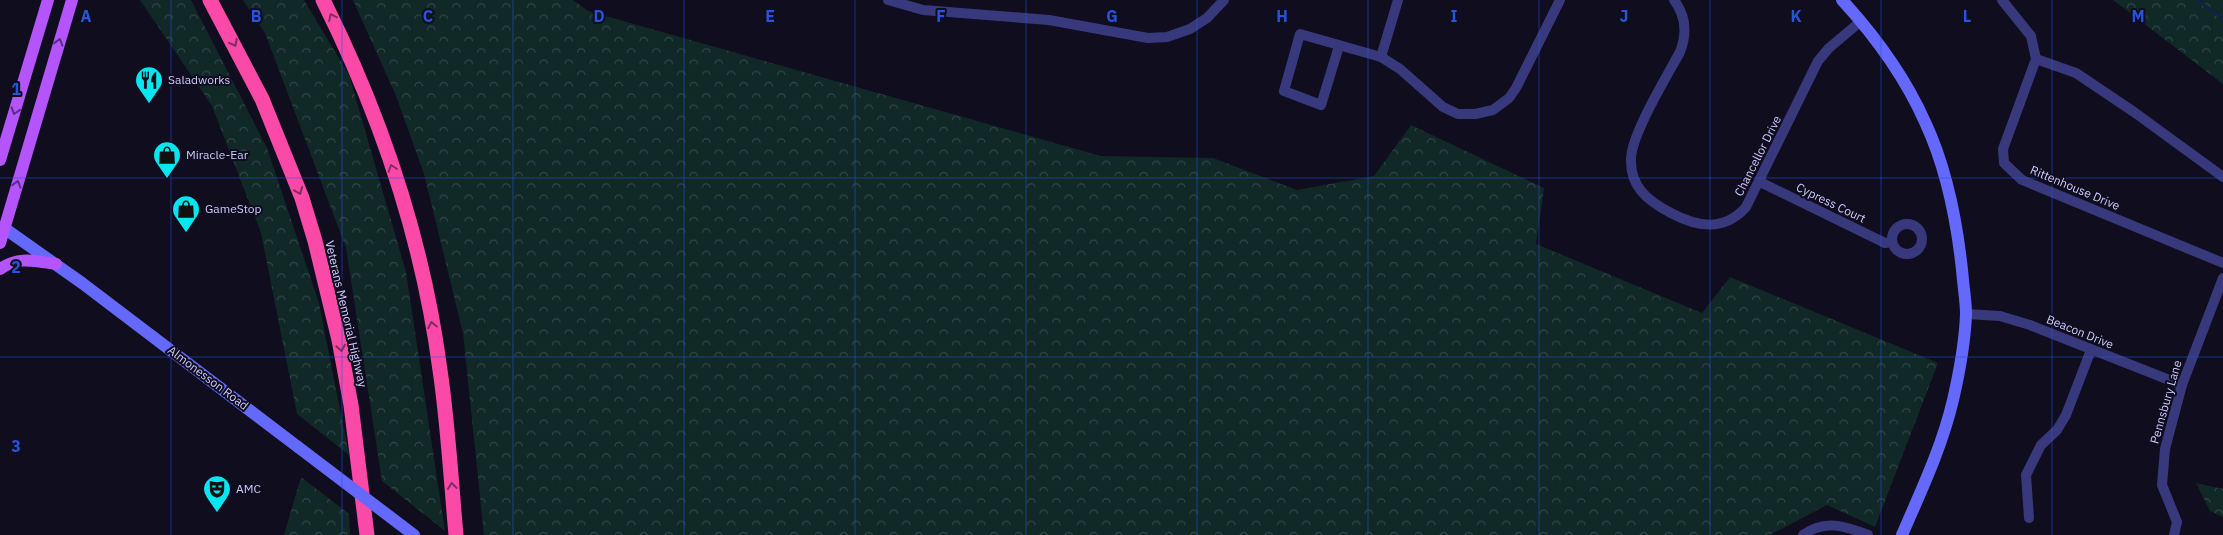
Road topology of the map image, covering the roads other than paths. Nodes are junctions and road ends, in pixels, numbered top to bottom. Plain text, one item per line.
1 (48, 0) edge
2 (72, 0) edge
3 (210, 0) edge
4 (324, 0) edge
5 (888, 0) edge
6 (1224, 0) edge
7 (1398, 0) edge
8 (1560, 0) edge
9 (1674, 0) edge
10 (1842, 0) edge
11 (2002, 0) edge
12 (1861, 21) junction
13 (1339, 46) junction
14 (1381, 57) junction
15 (2036, 59) junction
16 (1, 154) edge
17 (2223, 178) edge
18 (1760, 182) junction
19 (2, 227) edge
20 (1892, 242) dead end
21 (0, 243) edge
22 (2223, 263) edge
23 (56, 264) junction
24 (0, 269) edge
25 (2223, 278) edge
26 (1966, 314) junction
27 (2091, 350) junction
28 (2182, 385) junction
29 (2029, 518) dead end
30 (367, 535) edge
31 (414, 535) edge
32 (456, 535) edge
33 (1802, 535) edge
34 (1868, 535) edge
35 (1902, 535) edge
36 (2174, 535) edge

1 -> 16 main road
19 -> 2 main road
3 -> 30 highway, Veterans Memorial Highway
32 -> 4 highway
5 - 6 street
7 - 14 street
8 - 14 street
9 - 18 street, Chancellor Drive
10 - 12 street
11 - 15 street
12 - 18 street, Chancellor Drive
12 - 26 street
13 - 13 street
13 - 14 street
15 - 17 street
15 - 22 street, Rittenhouse Drive
18 - 20 street, Cypress Court
19 - 21 main road
19 - 23 street, Almonesson Road
23 - 24 main road
23 - 31 street, Almonesson Road, bridge
25 - 28 street, Pennsbury Lane
26 - 27 street, Beacon Drive
26 - 35 street
27 - 28 street, Beacon Drive
27 - 29 street
28 - 36 street, Pennsbury Lane
33 - 34 street

